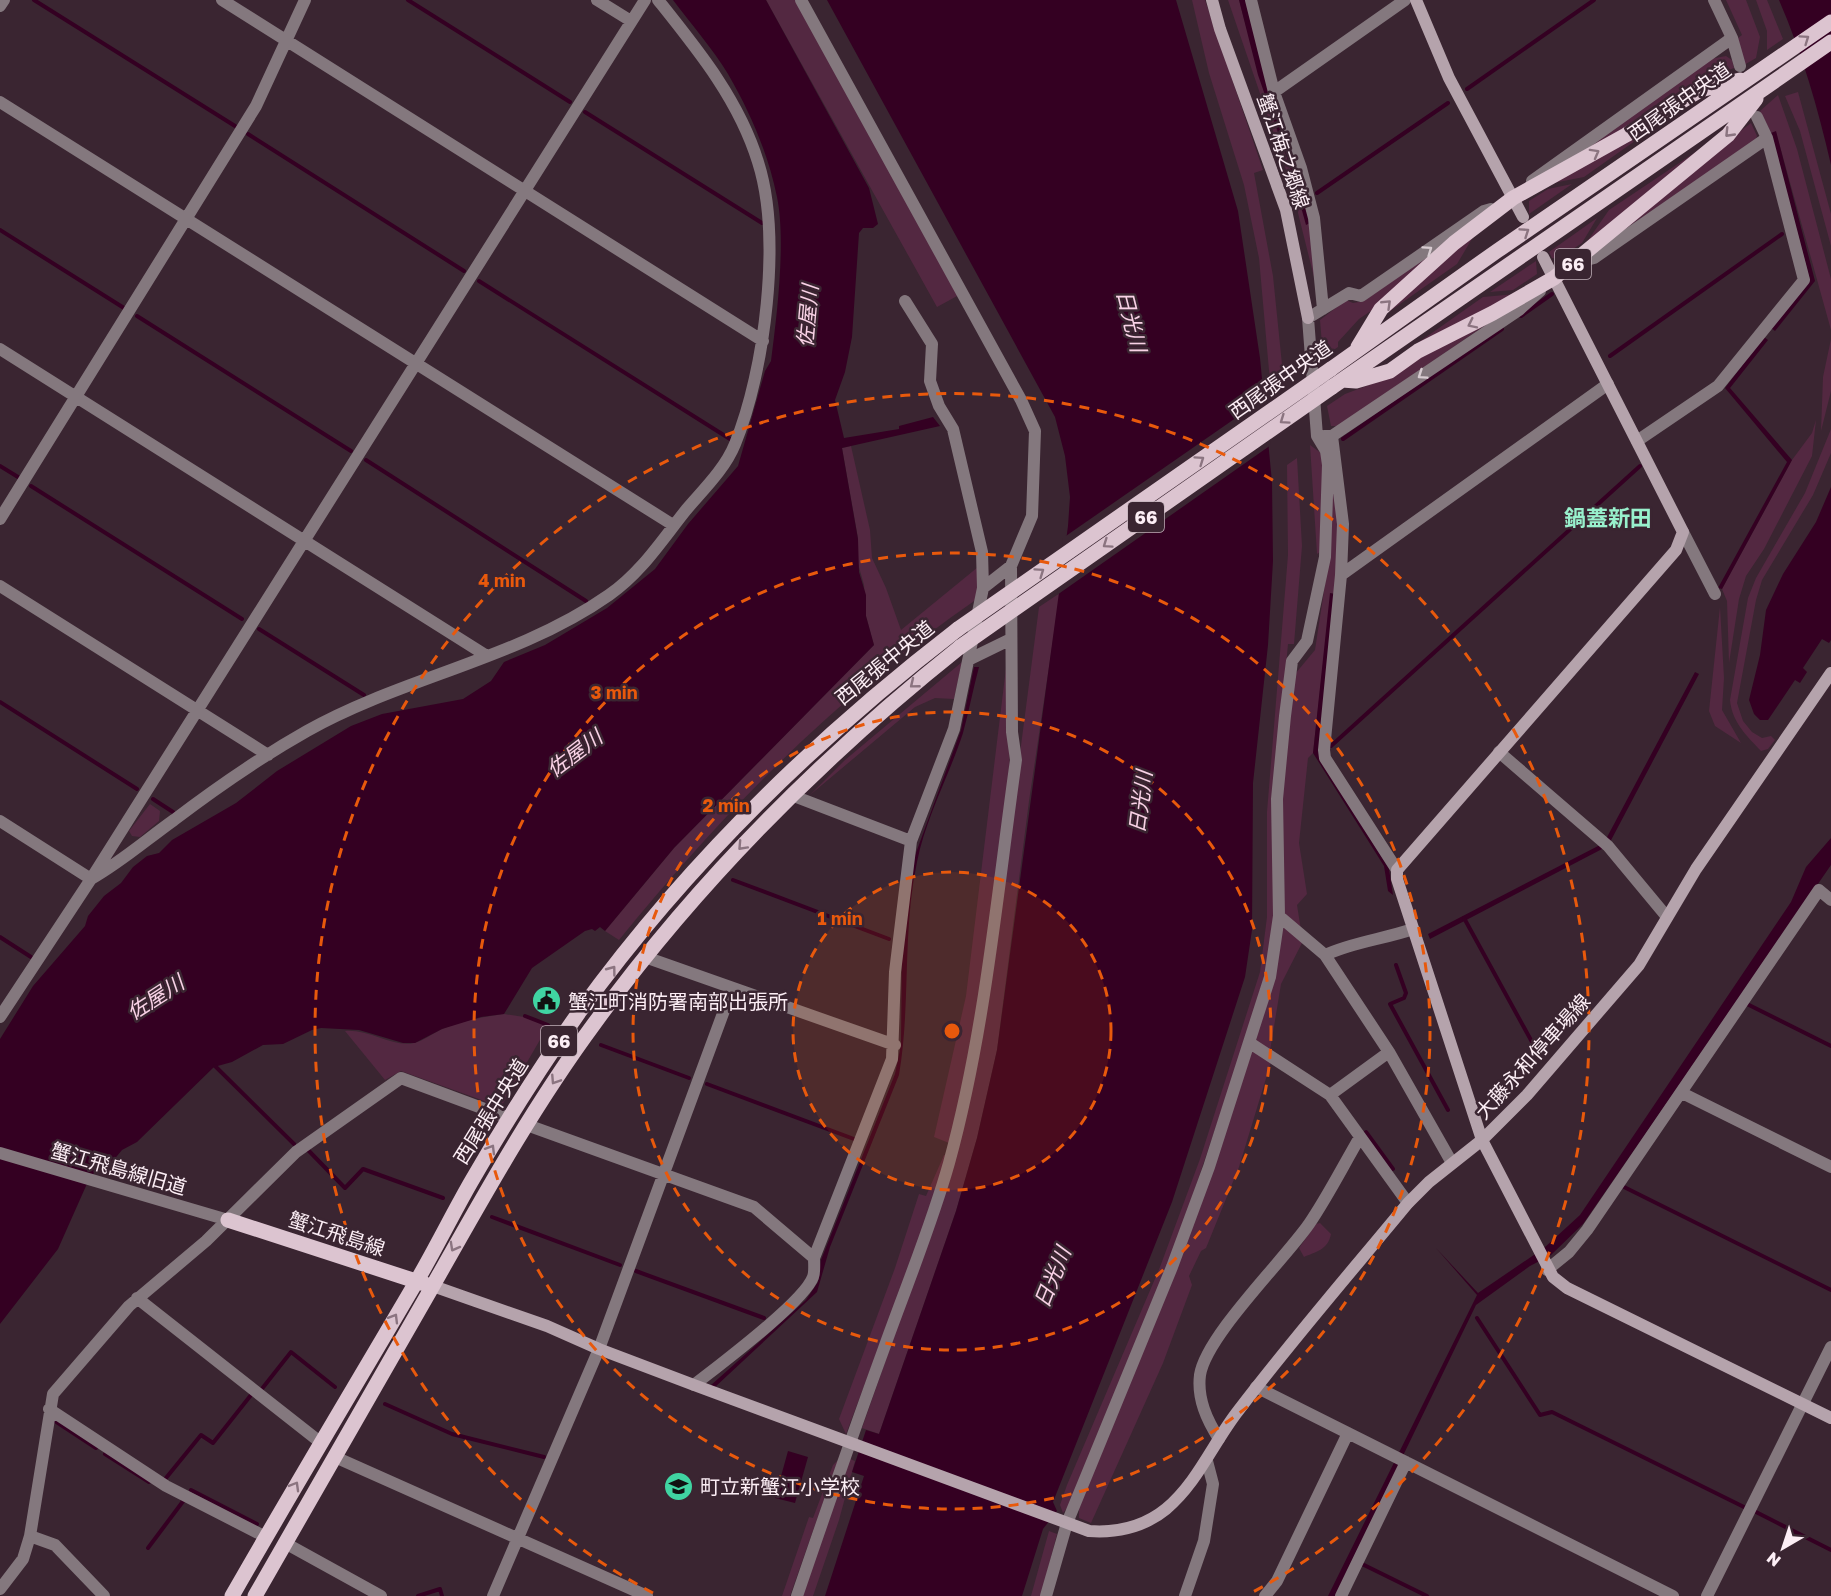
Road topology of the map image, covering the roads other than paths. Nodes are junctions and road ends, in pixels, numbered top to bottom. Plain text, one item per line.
1 (4, 0) edge
2 (222, 0) edge
3 (305, 0) edge
4 (597, 0) edge
5 (645, 0) edge
6 (658, 0) edge
7 (801, 0) edge
8 (1212, 0) edge
9 (1251, 0) edge
10 (1406, 0) edge
11 (1416, 0) edge
12 (1714, 0) edge
13 (0, 6) edge
14 (631, 21) junction
15 (1831, 22) edge
16 (1732, 38) junction
17 (287, 41) junction
18 (1831, 42) edge
19 (1745, 72) junction
20 (1765, 87) junction
21 (1274, 92) junction
22 (0, 102) edge
23 (1757, 117) dead end
24 (1767, 138) junction
25 (524, 190) junction
26 (1513, 197) junction
27 (1523, 217) dead end
28 (186, 219) junction
29 (1543, 257) dead end
30 (1575, 263) junction
31 (1554, 278) junction
32 (905, 301) dead end
33 (1323, 309) junction
34 (1308, 318) junction
35 (763, 341) junction
36 (0, 349) edge
37 (1355, 352) junction
38 (415, 364) junction
39 (1335, 379) junction
40 (1608, 384) junction
41 (76, 397) junction
42 (1317, 436) junction
43 (1332, 436) junction
44 (1637, 441) junction
45 (0, 519) edge
46 (673, 525) junction
47 (1683, 532) junction
48 (303, 540) junction
49 (1011, 566) junction
50 (1341, 575) junction
51 (0, 586) edge
52 (983, 588) junction
53 (1715, 594) dead end
54 (1011, 639) junction
55 (965, 653) junction
56 (487, 656) junction
57 (1831, 673) edge
58 (196, 709) junction
59 (1499, 752) junction
60 (268, 755) junction
61 (791, 795) junction
62 (0, 821) edge
63 (911, 842) junction
64 (1397, 870) junction
65 (91, 879) junction
66 (1831, 900) edge
67 (1279, 916) junction
68 (1667, 917) junction
69 (1413, 929) junction
70 (1325, 955) junction
71 (645, 957) junction
72 (732, 989) junction
73 (0, 1017) edge
74 (1250, 1043) junction
75 (895, 1046) junction
76 (1389, 1052) junction
77 (1682, 1093) junction
78 (1330, 1095) junction
79 (510, 1118) junction
80 (526, 1125) junction
81 (1360, 1137) junction
82 (1482, 1140) junction
83 (0, 1153) edge
84 (1452, 1163) junction
85 (1831, 1167) edge
86 (663, 1174) junction
87 (1407, 1203) junction
88 (228, 1220) junction
89 (814, 1258) junction
90 (1546, 1267) junction
91 (416, 1281) junction
92 (433, 1286) junction
93 (137, 1298) junction
94 (1831, 1347) edge
95 (598, 1349) junction
96 (694, 1386) junction
97 (1256, 1387) junction
98 (1803, 1404) junction
99 (49, 1409) junction
100 (1831, 1418) edge
101 (1348, 1433) junction
102 (1219, 1439) junction
103 (320, 1442) junction
104 (852, 1445) junction
105 (335, 1457) junction
106 (1401, 1460) junction
107 (1208, 1461) junction
108 (1064, 1522) junction
109 (30, 1536) junction
110 (266, 1537) junction
111 (518, 1540) junction
112 (285, 1543) junction
113 (0, 1589) edge
114 (104, 1596) edge
115 (223, 1596) edge
116 (232, 1596) edge
117 (255, 1596) edge
118 (266, 1596) edge
119 (381, 1596) edge
120 (493, 1596) edge
121 (647, 1596) edge
122 (797, 1596) edge
123 (1046, 1596) edge
124 (1185, 1596) edge
125 (1265, 1596) edge
126 (1341, 1596) edge
127 (1673, 1596) edge
128 (1707, 1596) edge

1 - 13 street
2 - 17 street
3 - 17 street
4 - 14 street
5 - 14 street
6 - 35 street
7 - 49 street
8 - 34 street, 蟹江梅之郷線
9 - 21 street
10 - 21 street
11 - 26 street
12 - 16 street
14 - 25 street
19 -> 15 main road, 西尾張中央道 / 66
16 - 19 street
16 - 26 street
17 - 25 street
17 - 28 street
18 - 20 main road, 西尾張中央道 / 66
26 -> 19 main road, 66
37 -> 19 main road, 西尾張中央道 / 66
20 -> 30 main road, 66
20 - 39 main road, 西尾張中央道 / 66
21 - 33 street
22 - 28 street
23 - 24 street
24 - 30 street
24 - 44 street
25 - 35 street
25 - 38 street
26 - 27 street
33 -> 26 street
37 -> 26 main road, 66
28 - 38 street
28 - 41 street
29 - 31 street
30 - 31 main road, 66
31 -> 39 main road, 66
31 - 40 street
31 -> 43 street
32 - 52 street
33 - 34 street
34 - 42 street
35 - 46 street
36 - 41 street
37 - 39 main road, 西尾張中央道 / 66
38 - 46 street
38 - 48 street
39 -> 55 main road, 西尾張中央道 / 66, bridge
79 -> 39 main road, 西尾張中央道 / 66, bridge
40 - 44 street
40 - 50 street
41 - 45 street
41 - 48 street
42 - 43 street
42 - 67 street
43 - 50 street
44 - 47 street
46 - 56 street
47 - 53 street
47 - 59 street
48 - 56 street
48 - 58 street
49 - 52 street
49 - 54 street
50 - 64 street
51 - 58 street
52 - 55 street
54 - 55 street
54 - 104 street
55 -> 61 main road, 西尾張中央道 / 66
55 - 63 street
56 - 60 street
57 - 68 street, 大藤永和停車場線
58 - 60 street
58 - 65 street
59 - 64 street
59 - 68 street
60 - 65 street
61 - 63 street
61 -> 71 main road, 西尾張中央道 / 66
62 - 65 street
63 - 75 street
64 - 69 street
65 - 73 street
66 - 77 street
67 - 70 street
67 - 74 street
68 - 82 street, 大藤永和停車場線
69 - 70 street
69 - 82 street
70 - 76 street
71 - 72 street
71 -> 80 main road, 西尾張中央道 / 66
72 - 75 street
72 - 86 street
74 - 78 street
74 - 108 street
75 - 89 street
76 - 78 street
76 - 84 street
77 - 85 street
77 - 90 street
78 - 81 street
79 - 88 street
91 -> 79 main road, 西尾張中央道 / 66
80 - 86 street
80 -> 92 main road, 西尾張中央道 / 66
81 - 87 street
81 - 102 street
82 - 84 street
82 - 90 street, 大藤永和停車場線
83 - 88 street, 蟹江飛島線旧道
84 - 87 street
86 - 89 street
86 - 95 street
87 - 97 street
88 - 91 main road, 蟹江飛島線
88 - 93 street
89 - 96 street
90 - 98 street, 大藤永和停車場線
91 - 92 main road, 蟹江飛島線
103 -> 91 main road, 西尾張中央道 / 66
92 - 95 street
92 - 105 main road, 西尾張中央道 / 66
93 - 99 street
93 - 103 street
94 - 98 street
95 - 96 street
95 - 111 street
96 - 104 street
97 - 101 street
97 - 102 street
98 - 100 street, 大藤永和停車場線
98 - 128 street
99 - 109 street
99 - 110 street
101 - 106 street
101 - 125 street
102 - 107 street
110 -> 103 main road, 西尾張中央道 / 66
104 - 108 street
104 - 122 street
105 - 111 street
105 - 112 main road, 西尾張中央道 / 66
106 - 126 street
106 - 127 street
107 - 108 street
107 - 124 street
108 - 123 street
109 - 113 street
109 - 114 street
110 - 115 main road
110 - 116 main road, 西尾張中央道
111 - 120 street
111 - 121 street
112 - 117 main road, 西尾張中央道
112 - 118 main road
112 - 119 street

